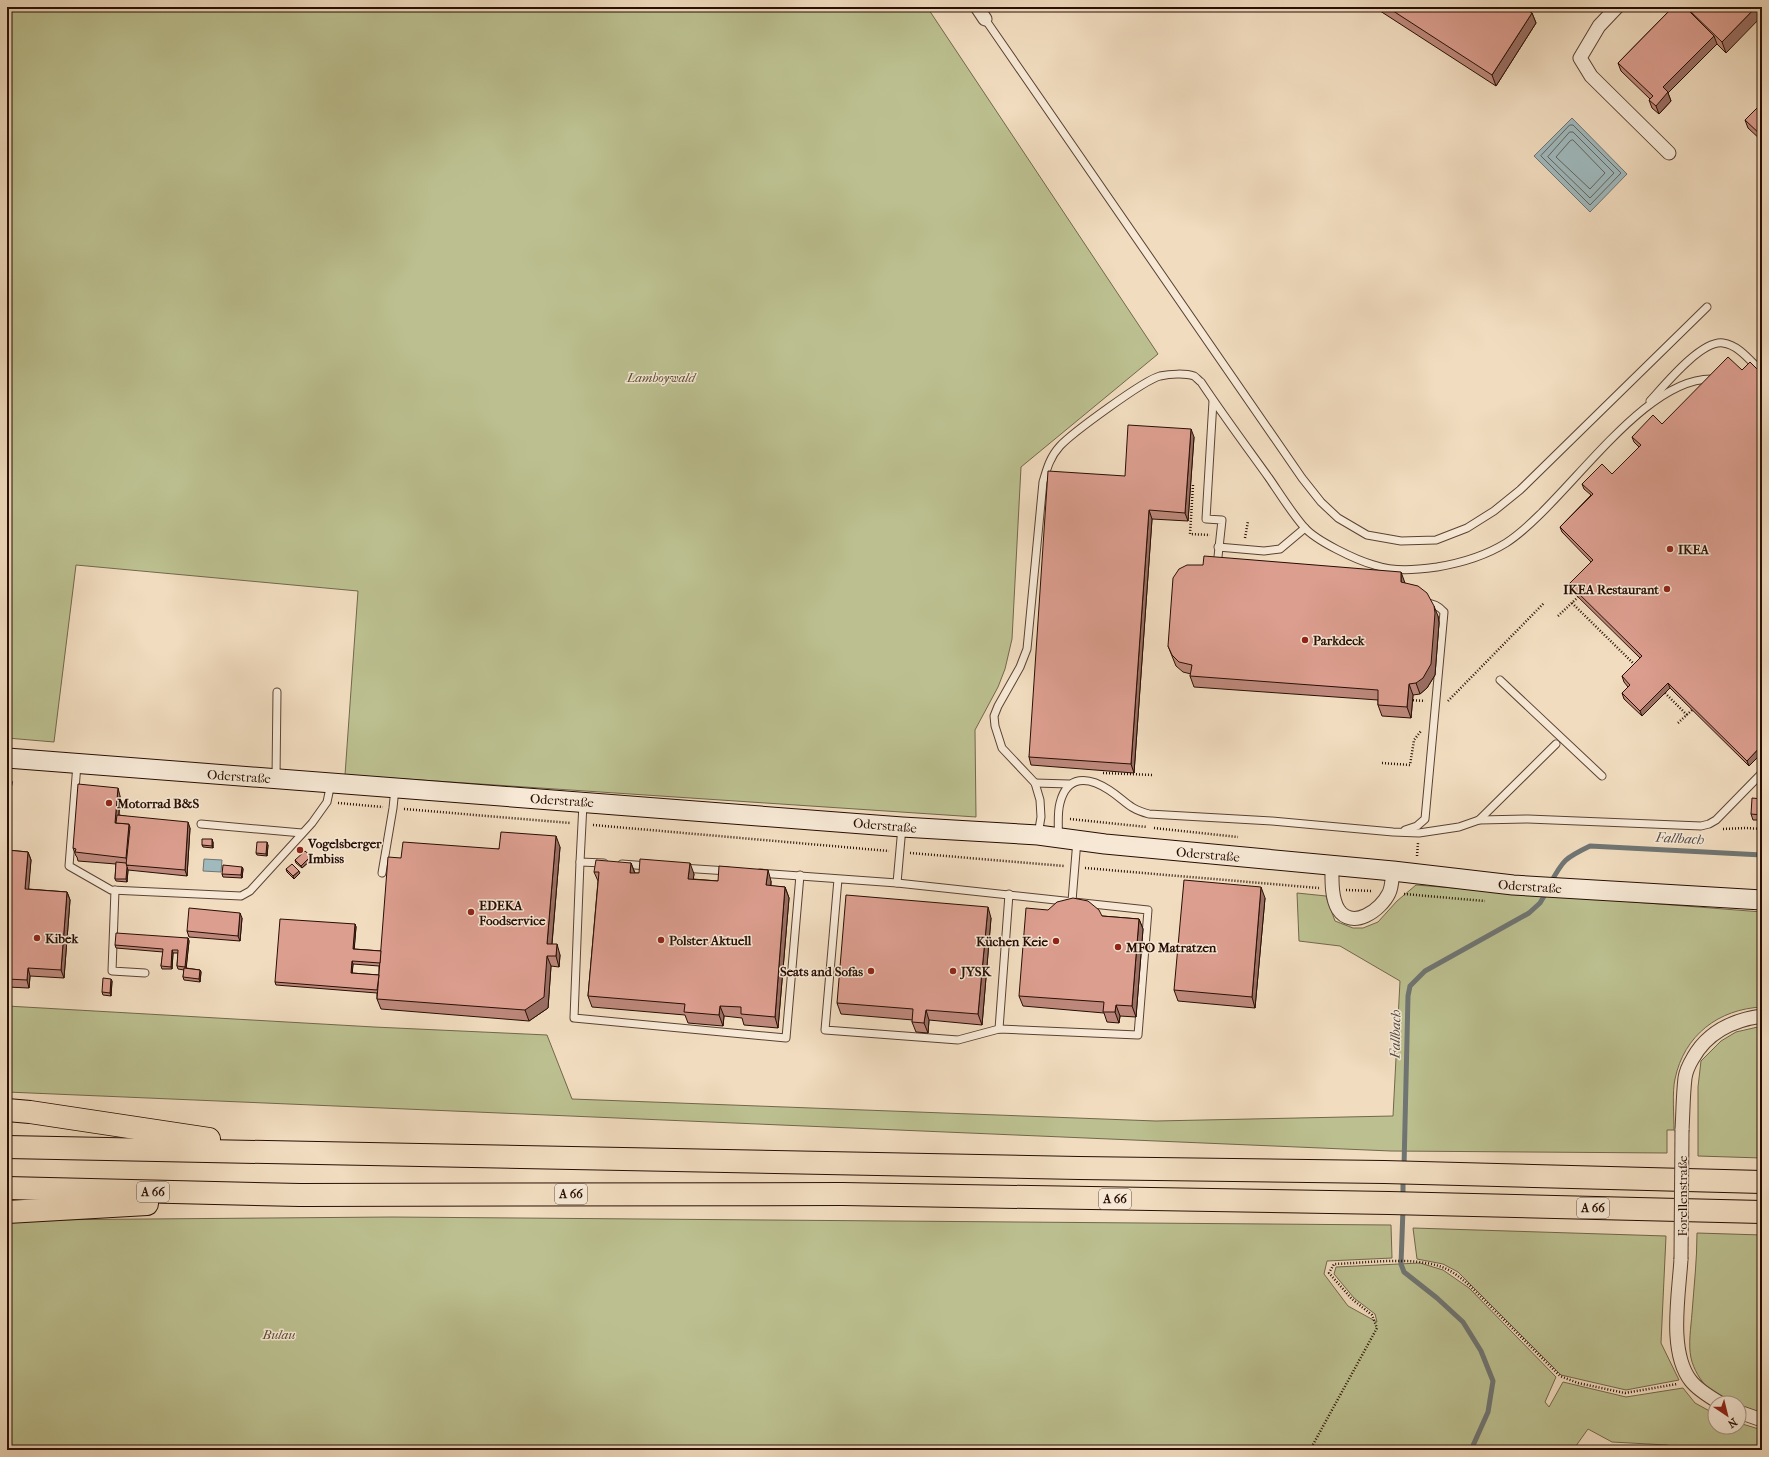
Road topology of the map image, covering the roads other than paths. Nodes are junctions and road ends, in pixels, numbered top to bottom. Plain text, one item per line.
1 (977, 7) edge
2 (1617, 7) edge
3 (985, 19) joint
4 (1669, 153) dead end
5 (1707, 307) dead end
6 (1762, 372) edge
7 (1714, 379) edge
8 (1213, 400) junction
9 (1635, 416) junction
10 (1305, 528) junction
11 (1218, 547) junction
12 (1216, 574) edge
13 (1417, 603) edge
14 (1500, 680) dead end
15 (277, 692) dead end
16 (1556, 744) dead end
17 (7, 758) edge
18 (77, 764) junction
19 (1762, 773) edge
20 (1602, 776) dead end
21 (276, 779) junction
22 (331, 783) junction
23 (1035, 783) junction
24 (1069, 784) junction
25 (395, 788) junction
26 (584, 802) junction
27 (1479, 820) junction
28 (201, 824) dead end
29 (902, 827) junction
30 (1393, 832) junction
31 (302, 833) junction
32 (1038, 836) junction
33 (1058, 838) junction
34 (1077, 840) junction
35 (580, 862) junction
36 (659, 866) edge
37 (1332, 866) junction
38 (674, 867) edge
39 (737, 871) edge
40 (1393, 871) junction
41 (753, 872) edge
42 (382, 873) dead end
43 (800, 875) junction
44 (838, 879) junction
45 (897, 883) junction
46 (115, 890) junction
47 (1009, 894) junction
48 (1762, 900) edge
49 (1072, 901) junction
50 (145, 972) dead end
51 (1762, 1016) edge
52 (999, 1029) junction
53 (7, 1110) edge
54 (7, 1147) edge
55 (293, 1152) junction
56 (1762, 1182) edge
57 (7, 1188) edge
58 (300, 1195) junction
59 (7, 1212) edge
60 (1762, 1212) edge
61 (1707, 1395) edge
62 (1747, 1415) edge
63 (1762, 1420) edge

1 - 3 street
2 - 4 street
3 - 5 lane
6 - 9 lane
7 - 9 lane
8 - 10 lane
8 - 11 lane
8 - 23 lane
9 - 10 lane
10 - 11 lane
11 - 12 lane
13 - 30 lane
14 - 20 lane
15 - 21 lane
16 - 27 lane
17 - 18 street, Oderstraße
18 - 21 street, Oderstraße
18 - 46 lane
19 - 27 lane
21 - 22 street, Oderstraße
22 - 25 street, Oderstraße
22 - 31 lane
23 - 24 lane
23 - 32 lane
24 - 30 lane
24 - 33 lane
25 - 26 street, Oderstraße
25 - 42 lane
26 - 29 street, Oderstraße
26 - 35 lane
27 - 30 lane
28 - 31 lane
29 - 32 street, Oderstraße
29 - 45 lane
31 - 46 lane
32 - 33 street, Oderstraße
33 - 34 street, Oderstraße
34 - 37 street, Oderstraße
34 - 49 lane
35 - 36 lane
35 - 43 lane
37 - 40 street, Oderstraße
37 - 40 street
38 - 39 lane
40 - 48 street, Oderstraße
41 - 43 lane
43 - 44 lane
44 - 45 lane
44 - 52 lane
45 - 47 lane
46 - 50 lane
47 - 49 lane
47 - 52 lane
49 - 52 lane
51 - 61 street, Forellenstraße, bridge
53 - 55 highway
54 - 55 highway
55 - 56 highway
57 - 58 highway, A 66
58 - 59 highway
58 - 60 highway, A 66
62 - 63 street

